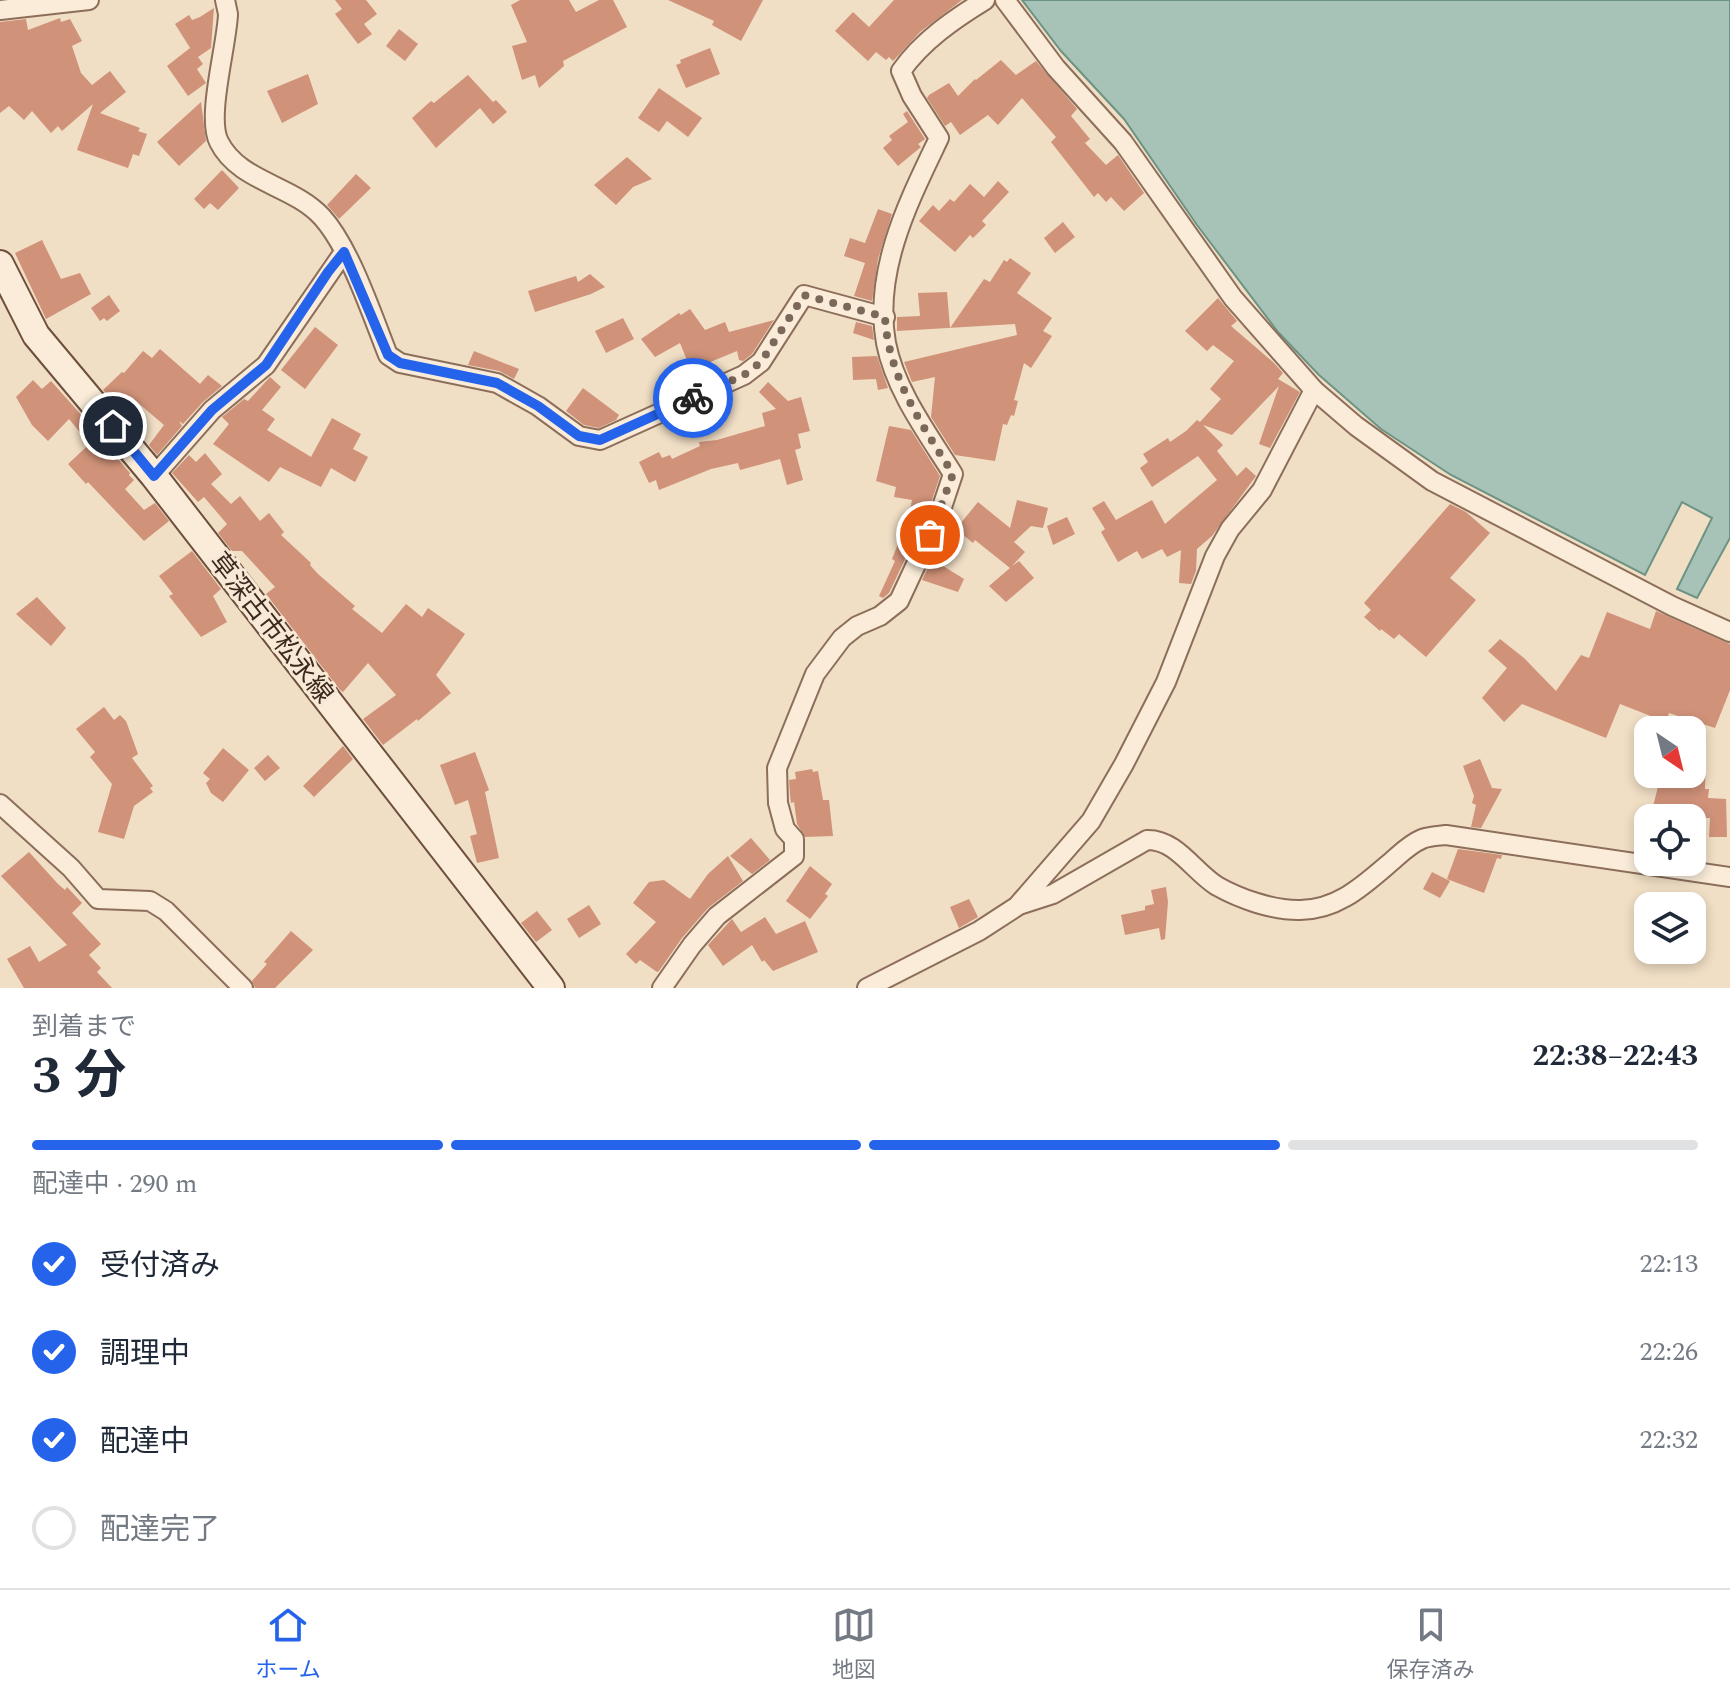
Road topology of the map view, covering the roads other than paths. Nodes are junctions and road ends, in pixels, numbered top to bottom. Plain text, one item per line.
1 (89, 0) edge
2 (225, 0) edge
3 (985, 0) edge
4 (1005, 0) edge
5 (0, 10) edge
6 (344, 252) junction
7 (0, 264) edge
8 (885, 317) junction
9 (1314, 390) junction
10 (154, 476) junction
11 (1730, 632) edge
12 (0, 804) edge
13 (1730, 877) edge
14 (1019, 905) junction
15 (243, 988) edge
16 (551, 988) edge
17 (662, 988) edge
18 (867, 988) edge

1 - 5 street
2 - 6 street
3 - 8 street
4 - 9 street
6 - 8 street
6 - 10 street
7 - 10 main road, 草深古市松永線
8 - 17 street
9 - 11 street
9 - 14 street
10 - 16 main road, 草深古市松永線
12 - 15 street
13 - 14 street
14 - 18 street

